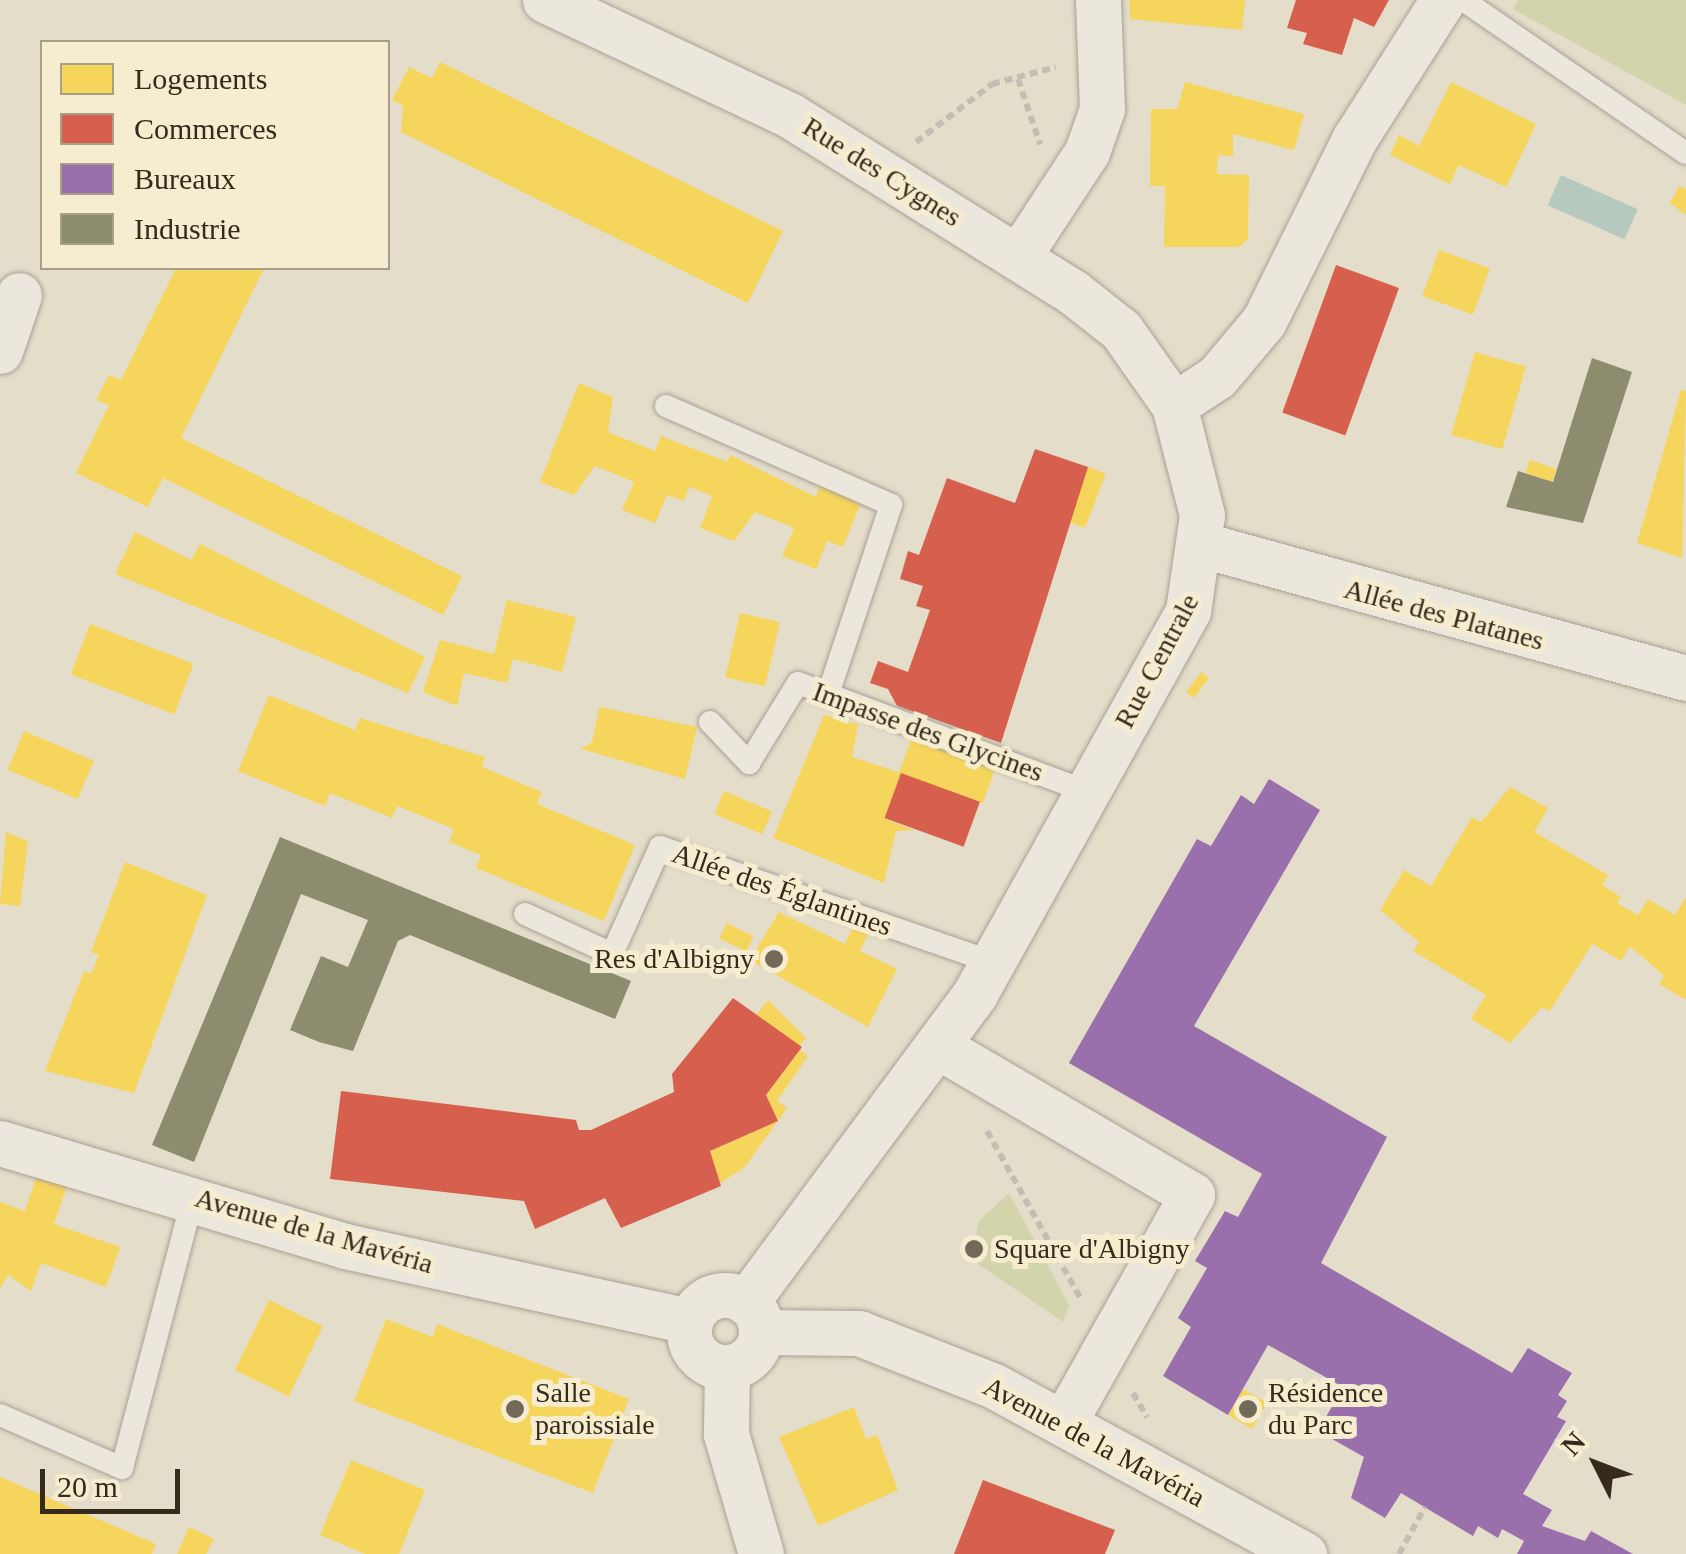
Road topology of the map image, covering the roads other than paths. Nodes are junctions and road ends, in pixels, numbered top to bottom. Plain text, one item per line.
1 (544, 0) edge
2 (1098, 0) edge
3 (1442, 0) edge
4 (1463, 0) edge
5 (1686, 153) edge
6 (1018, 256) junction
7 (19, 295) dead end
8 (0, 351) edge
9 (1174, 405) junction
10 (666, 406) dead end
11 (1204, 545) junction
12 (1686, 678) edge
13 (828, 694) junction
14 (710, 722) dead end
15 (1086, 791) junction
16 (525, 914) dead end
17 (992, 962) junction
18 (940, 1048) junction
19 (0, 1143) edge
20 (193, 1197) junction
21 (753, 1317) junction
22 (690, 1321) junction
23 (727, 1366) junction
24 (0, 1415) edge
25 (1065, 1420) junction
26 (762, 1554) edge
27 (1304, 1554) edge

1 - 6 street, Rue des Cygnes
2 - 6 street
3 - 9 street
4 - 5 lane
6 - 9 street, Rue des Cygnes
7 - 8 street
9 - 11 street, Rue Centrale
10 - 13 lane
11 - 12 street, Allée des Platanes
11 - 15 street, Rue Centrale
13 - 14 lane, Impasse des Glycines
13 - 15 lane, Impasse des Glycines
15 - 17 street, Rue Centrale
16 - 17 lane, Allée des Églantines
17 - 18 street, Rue Centrale
18 - 21 street, Rue Centrale
18 - 25 street
19 - 20 street, Avenue de la Mavéria
20 - 22 street, Avenue de la Mavéria
20 - 24 lane
21 - 22 street
21 - 23 street
21 - 25 street, Avenue de la Mavéria
22 - 23 street
23 - 26 street
25 - 27 street, Avenue de la Mavéria

